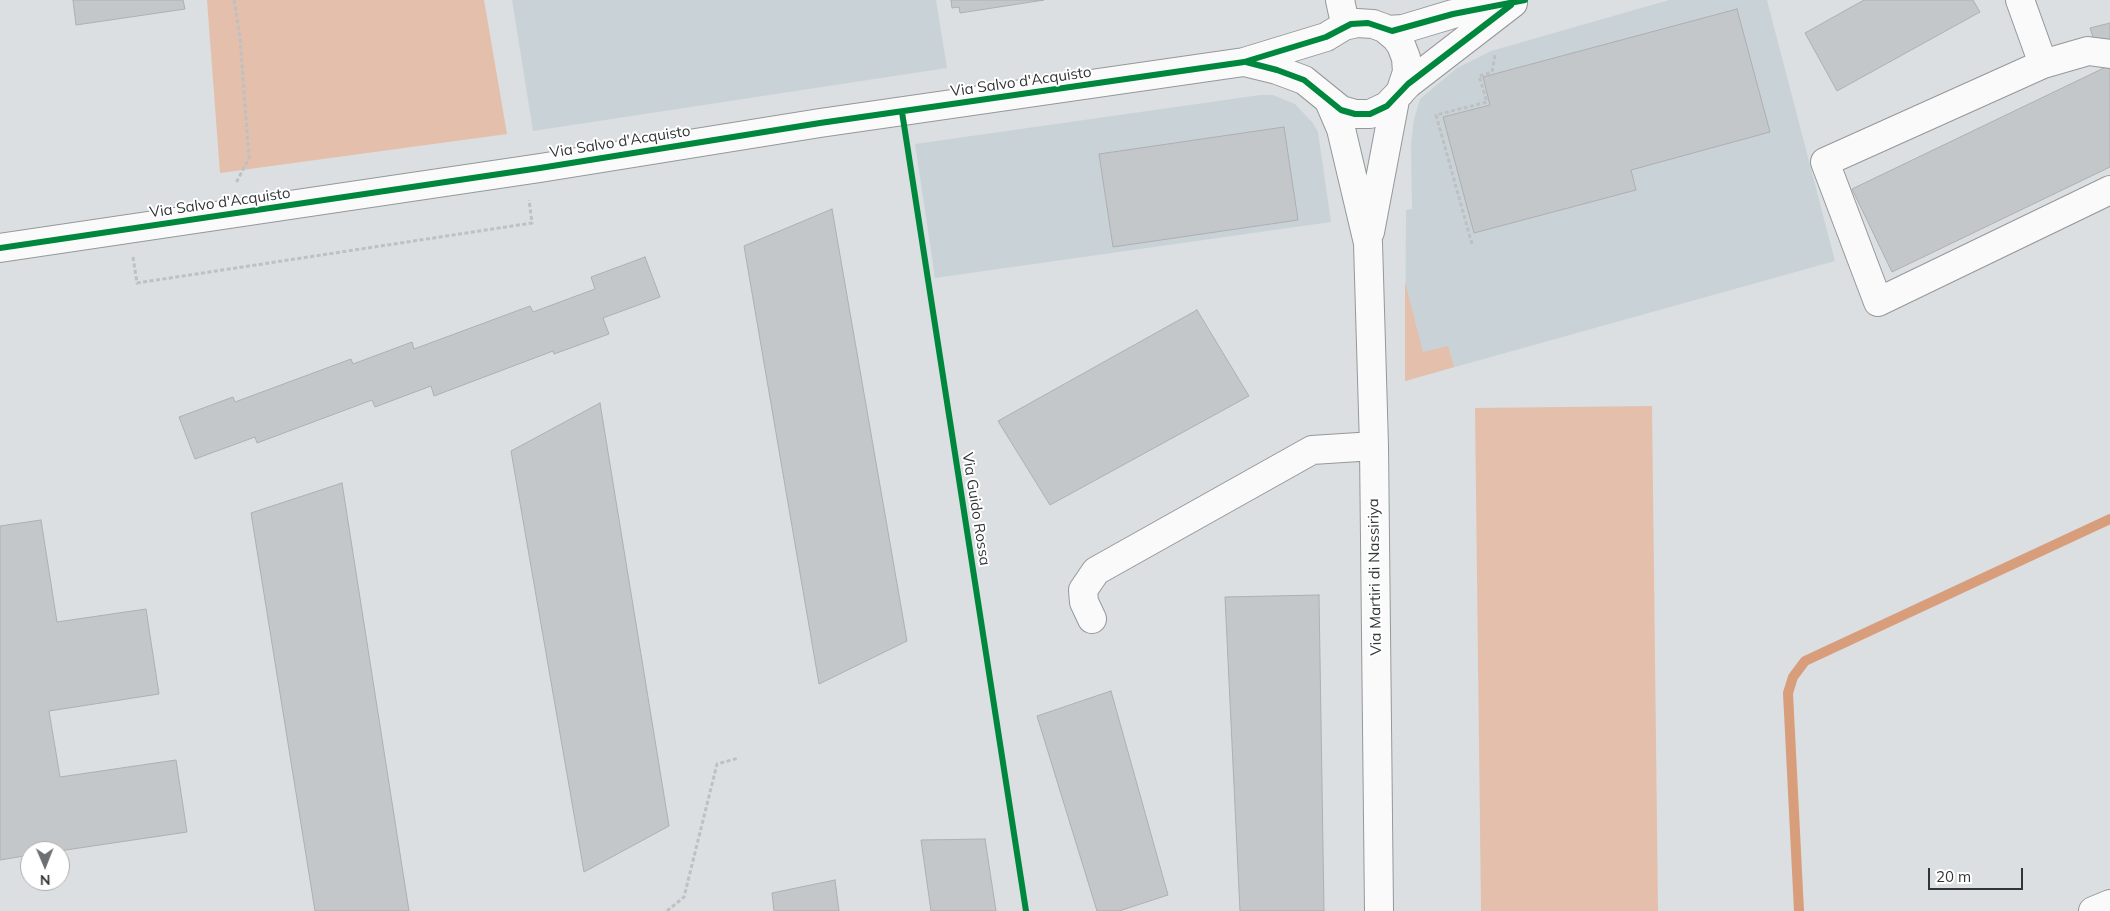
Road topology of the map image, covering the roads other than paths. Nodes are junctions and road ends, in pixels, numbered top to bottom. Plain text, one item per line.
1 (2020, 0) edge
2 (1519, 2) edge
3 (1341, 19) edge
4 (1387, 30) junction
5 (2110, 54) edge
6 (1244, 62) junction
7 (2043, 64) junction
8 (1398, 96) junction
9 (1326, 98) junction
10 (2110, 190) edge
11 (1368, 243) junction
12 (0, 248) edge
13 (1374, 446) junction
14 (1092, 620) dead end
15 (2110, 904) edge
16 (1379, 911) edge
17 (2093, 911) edge

1 - 7 street
2 - 4 street
2 - 8 street
3 - 4 street
3 - 6 street
3 - 9 street
4 - 8 street
5 - 7 street
6 - 9 street
6 - 12 street, Via Salvo d'Acquisto
7 - 10 street
8 - 9 street
8 - 11 street, Via Martiri di Nassiriya
9 - 11 street, Via Martiri di Nassiriya
11 - 13 street, Via Martiri di Nassiriya
13 - 14 street
13 - 16 street, Via Martiri di Nassiriya
15 - 17 street

